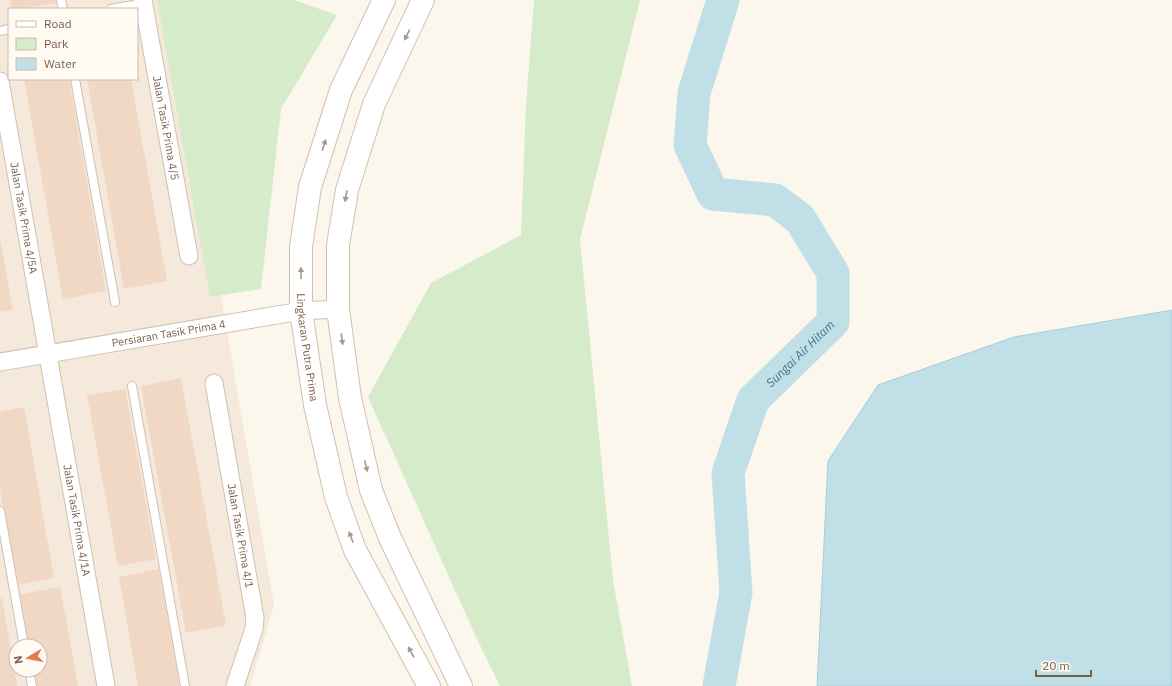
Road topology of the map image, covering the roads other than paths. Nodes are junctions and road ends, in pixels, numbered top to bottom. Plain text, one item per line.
1 (384, 0) edge
2 (423, 0) edge
3 (144, 1) edge
4 (115, 8) edge
5 (75, 80) edge
6 (0, 81) edge
7 (189, 256) dead end
8 (115, 302) dead end
9 (338, 309) junction
10 (301, 311) junction
11 (48, 354) junction
12 (0, 362) edge
13 (214, 383) dead end
14 (132, 386) dead end
15 (0, 511) edge
16 (23, 638) edge
17 (106, 686) edge
18 (185, 686) edge
19 (235, 686) edge
20 (429, 686) edge
21 (461, 686) edge

10 -> 1 main road, Lingkaran Putra Prima
2 -> 9 main road
3 - 4 lane
3 - 7 street, Jalan Tasik Prima 4/5
5 - 8 lane
6 - 11 street, Jalan Tasik Prima 4/5A
9 - 10 street, Persiaran Tasik Prima 4
9 -> 21 main road
10 - 11 street, Persiaran Tasik Prima 4
20 -> 10 main road, Lingkaran Putra Prima
11 - 12 street, Persiaran Tasik Prima 4
11 - 17 street, Jalan Tasik Prima 4/1A
13 - 19 street, Jalan Tasik Prima 4/1
14 - 18 lane
15 - 16 lane

